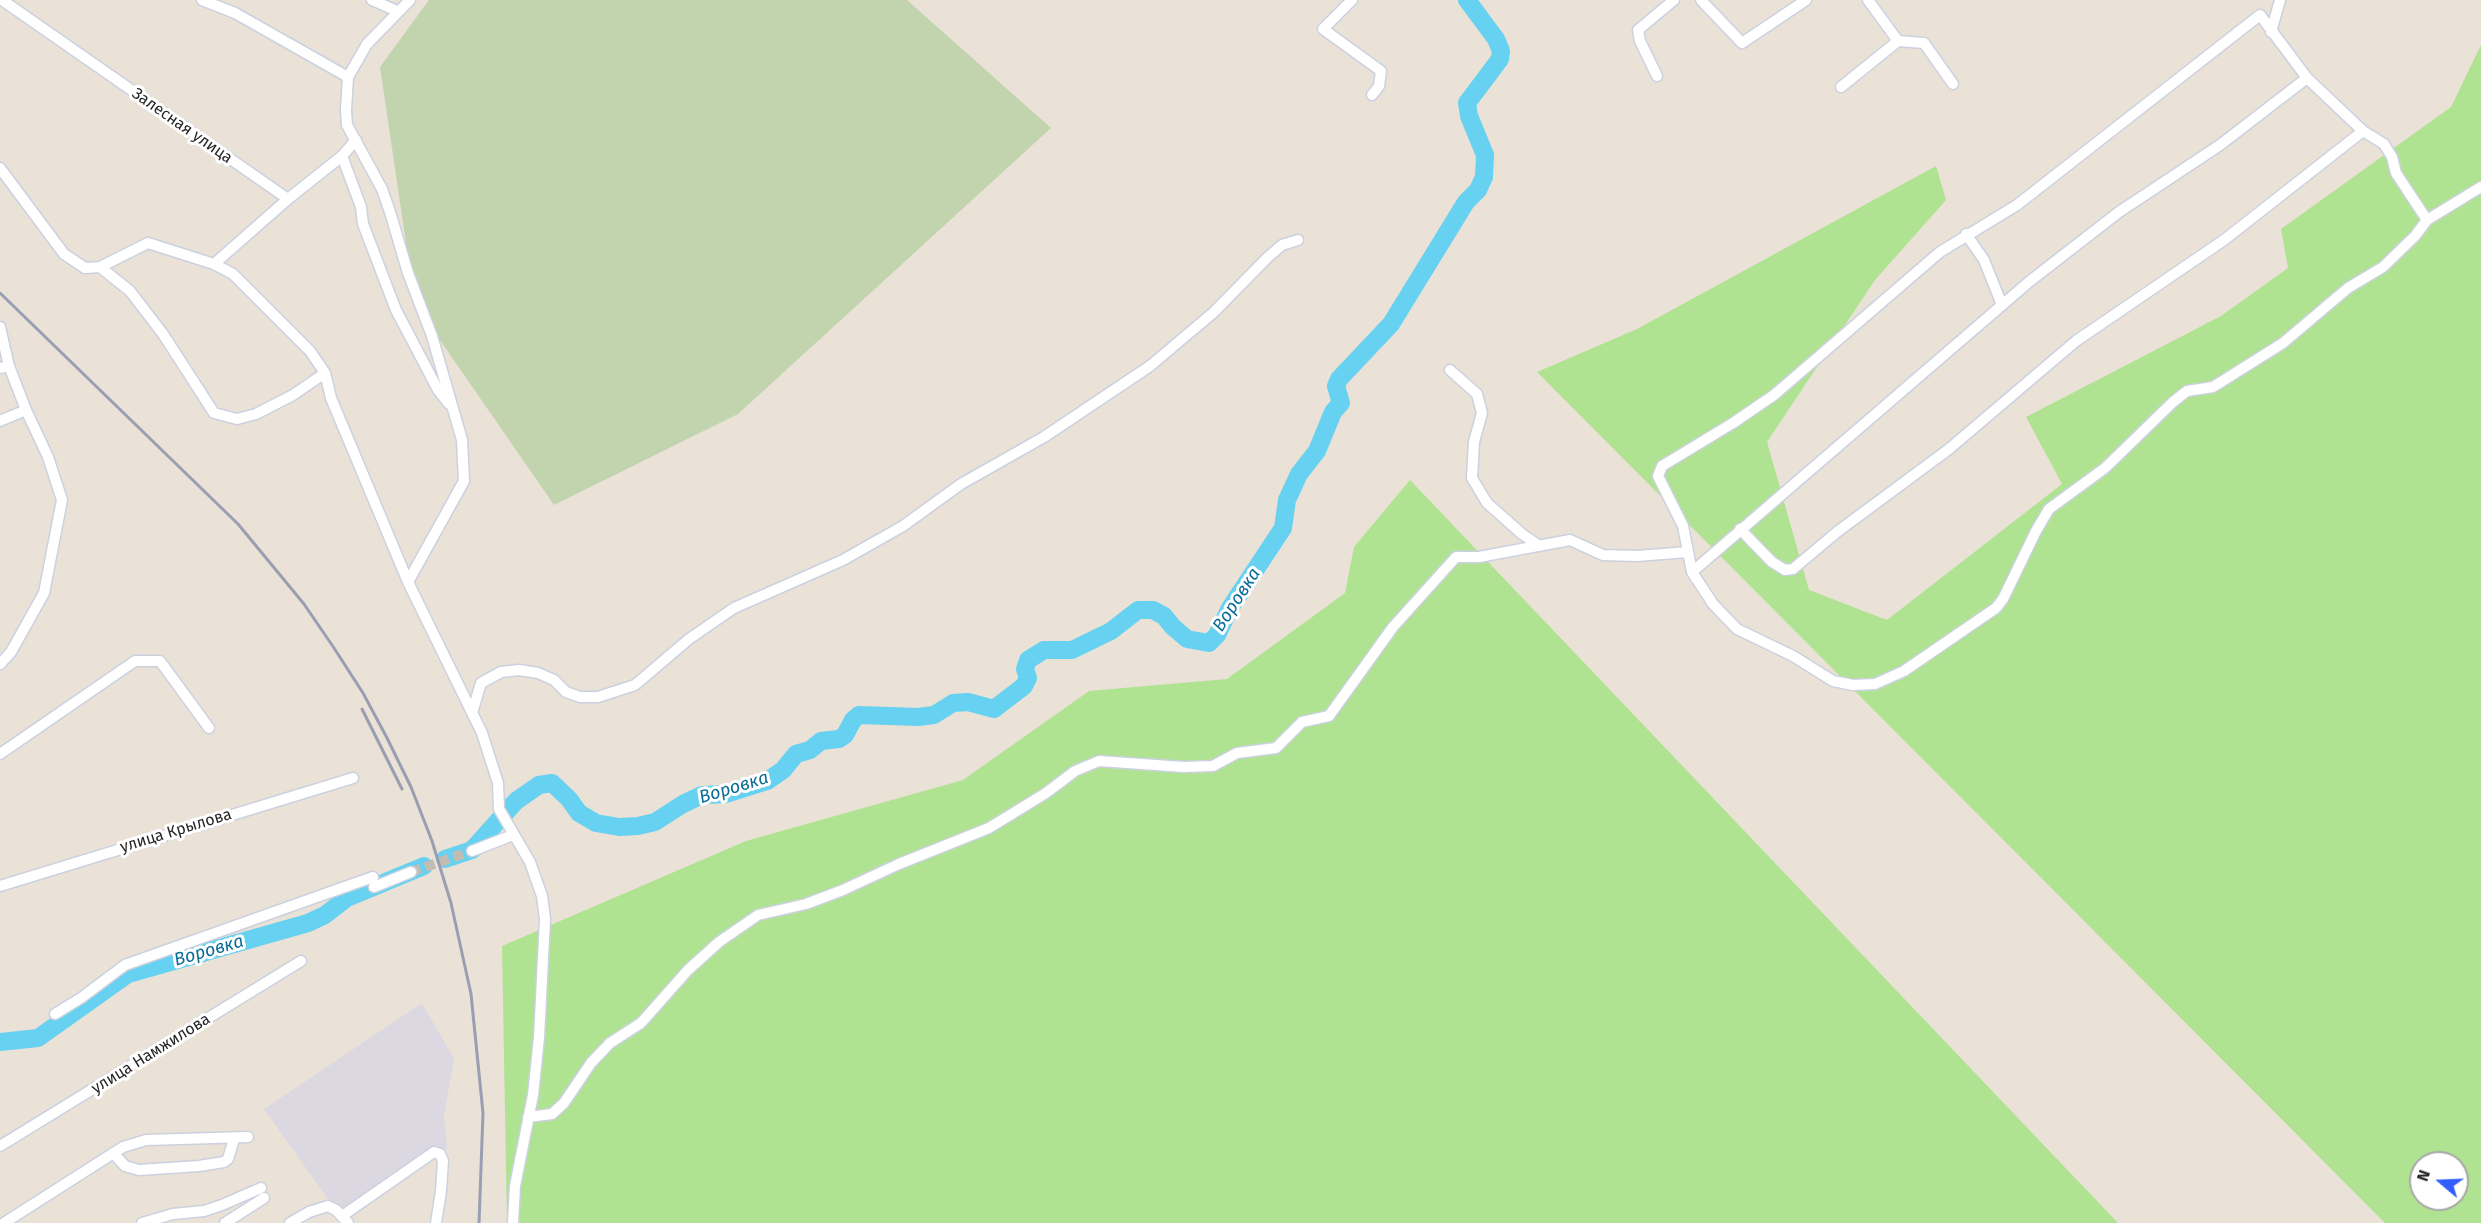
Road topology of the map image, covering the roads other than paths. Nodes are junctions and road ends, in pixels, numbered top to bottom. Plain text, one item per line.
1 (2, 0) edge
2 (202, 0) edge
3 (372, 0) edge
4 (410, 0) edge
5 (1352, 0) edge
6 (1674, 0) edge
7 (1701, 0) edge
8 (1806, 0) edge
9 (1868, 0) edge
10 (2280, 0) edge
11 (397, 11) junction
12 (2271, 32) junction
13 (1898, 41) junction
14 (1657, 76) dead end
15 (348, 77) junction
16 (2307, 78) junction
17 (1953, 84) dead end
18 (1841, 87) dead end
19 (1372, 95) dead end
20 (2363, 131) junction
21 (356, 140) junction
22 (342, 156) junction
23 (0, 168) edge
24 (2481, 187) edge
25 (288, 199) junction
26 (2427, 219) junction
27 (1966, 234) junction
28 (1298, 240) dead end
29 (214, 264) junction
30 (100, 267) junction
31 (2002, 305) junction
32 (0, 327) edge
33 (4, 367) edge
34 (1450, 370) dead end
35 (325, 373) junction
36 (453, 409) junction
37 (26, 410) junction
38 (0, 421) edge
39 (1740, 529) junction
40 (1538, 545) junction
41 (1688, 552) junction
42 (1692, 572) junction
43 (408, 582) junction
44 (0, 664) edge
45 (472, 713) junction
46 (209, 728) dead end
47 (0, 754) edge
48 (353, 778) dead end
49 (513, 835) junction
50 (472, 851) tunnel mouth
51 (411, 872) tunnel mouth
52 (0, 886) edge
53 (301, 962) dead end
54 (56, 1014) dead end
55 (528, 1117) junction
56 (248, 1137) dead end
57 (234, 1139) junction
58 (0, 1146) edge
59 (112, 1153) junction
60 (345, 1219) edge
61 (4, 1223) edge
62 (142, 1223) edge
63 (225, 1223) edge
64 (290, 1223) edge
65 (436, 1223) edge
66 (513, 1223) edge

1 - 25 street, Залесная улица
2 - 15 street
3 - 11 street
4 - 11 street
5 - 19 street
6 - 14 street
7 - 8 street
9 - 13 street
10 - 12 street
11 - 15 street
12 - 16 street
12 - 27 street
13 - 17 street
13 - 18 street
15 - 21 street
16 - 20 street
16 - 31 street
20 - 26 street
20 - 39 street
21 - 22 street
21 - 36 street
22 - 25 street
22 - 36 street
23 - 30 street
24 - 26 street
25 - 29 street
26 - 42 street
27 - 31 street
27 - 41 street
28 - 45 street
29 - 30 street
29 - 35 street
30 - 35 street
31 - 39 street
32 - 33 street
33 - 37 street
34 - 40 street
35 - 43 street
36 - 43 street
37 - 38 street
37 - 44 street
39 - 42 street
40 - 41 street
40 - 55 street
41 - 42 street
43 - 45 street
45 - 49 street
46 - 47 street
48 - 52 street, улица Крылова
49 - 50 street
49 - 55 street
51 - 54 street
53 - 58 street, улица Намжилова
55 - 66 street
56 - 57 street
57 - 59 street
57 - 59 street
59 - 61 street
60 - 64 street
60 - 65 street
62 - 63 street

